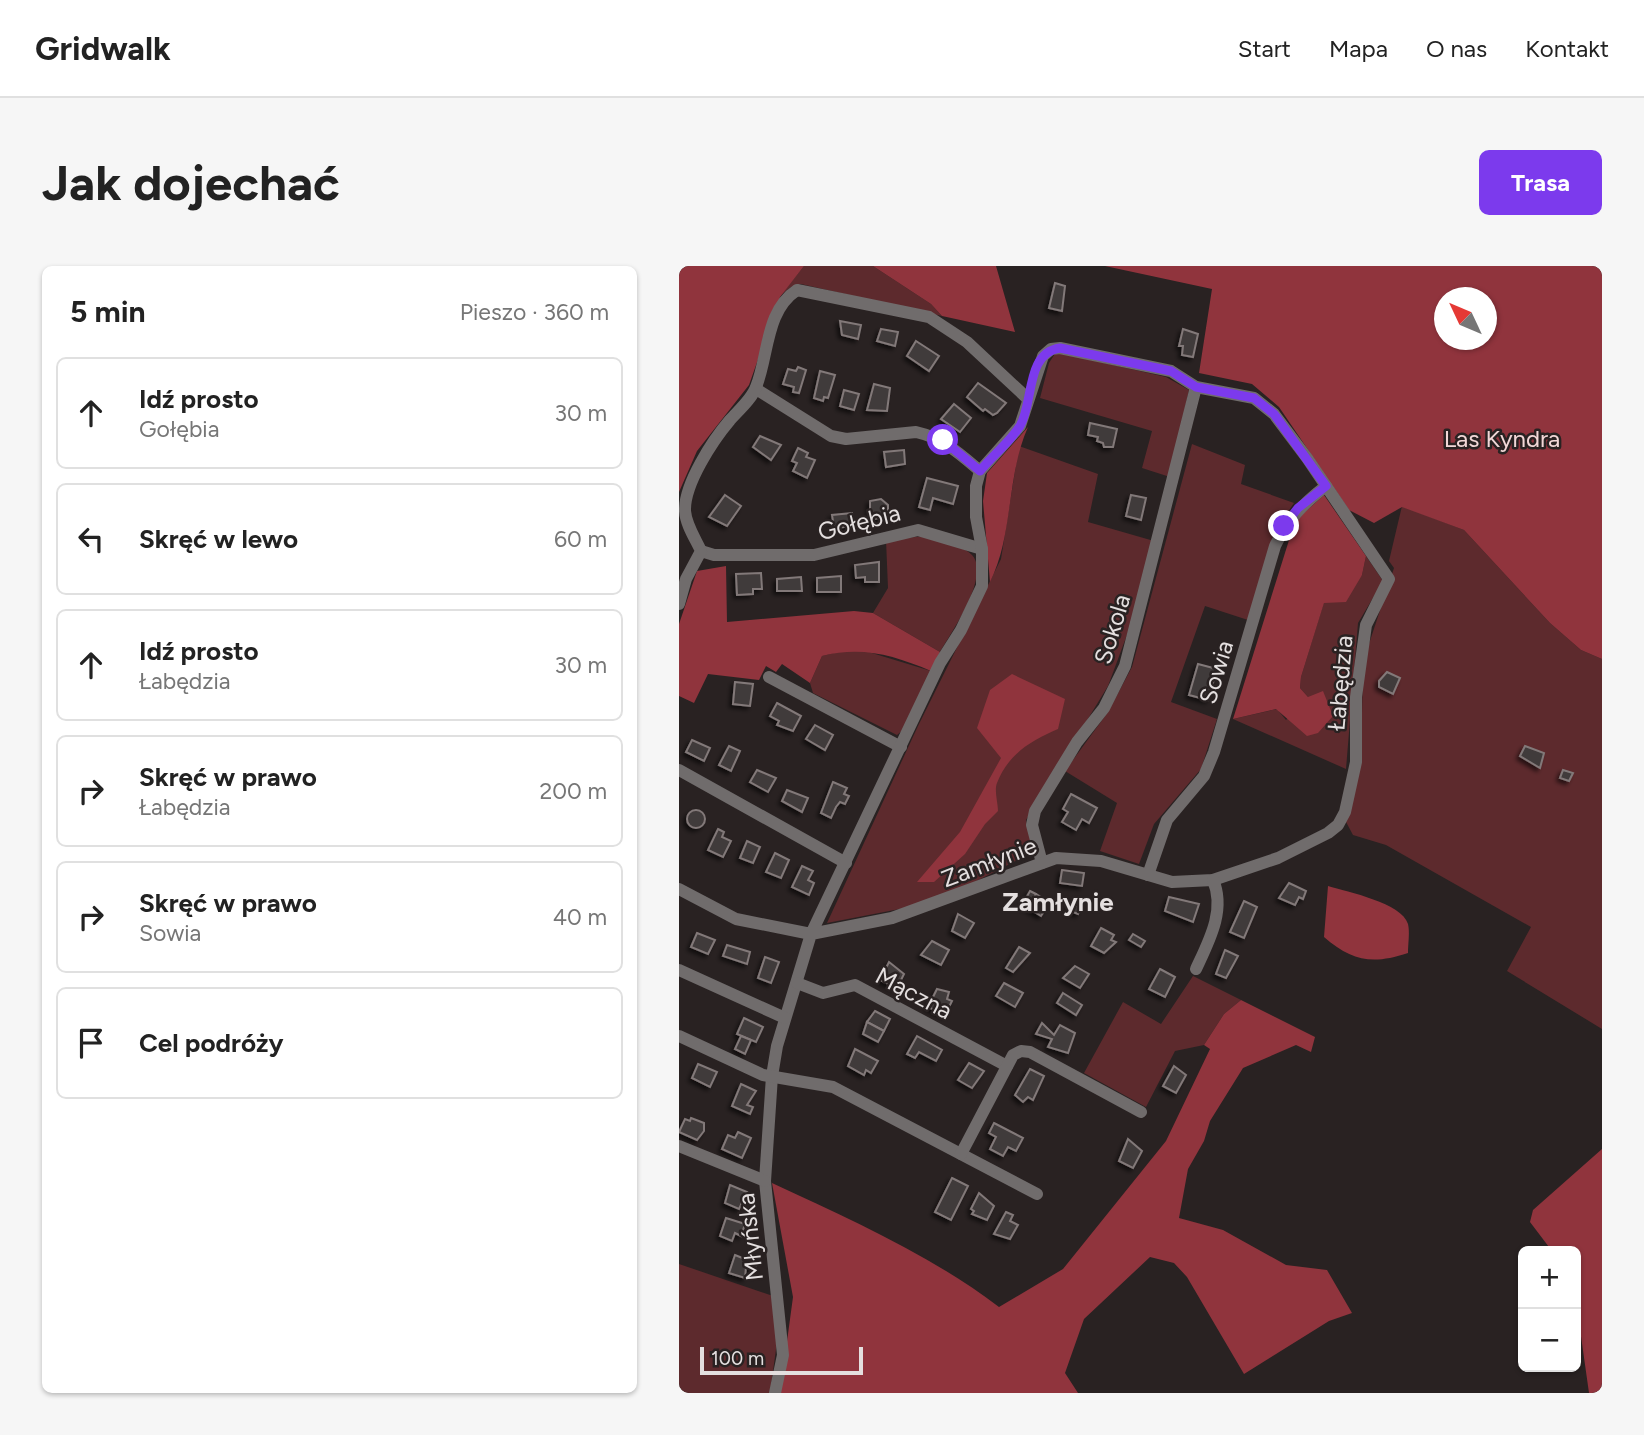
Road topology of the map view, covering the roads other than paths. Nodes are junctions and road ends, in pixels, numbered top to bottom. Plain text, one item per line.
1 (1196, 387) junction
2 (756, 389) junction
3 (1027, 398) junction
4 (980, 471) junction
5 (1326, 486) junction
6 (982, 549) junction
7 (701, 551) junction
8 (679, 604) edge
9 (769, 677) dead end
10 (901, 747) junction
11 (679, 770) edge
12 (1338, 825) joint
13 (846, 863) junction
14 (1042, 863) junction
15 (1148, 875) junction
16 (1213, 880) junction
17 (679, 889) edge
18 (811, 934) junction
19 (1196, 969) dead end
20 (679, 970) edge
21 (797, 984) junction
22 (785, 1018) junction
23 (679, 1036) edge
24 (1007, 1066) junction
25 (772, 1076) junction
26 (1141, 1112) dead end
27 (679, 1146) edge
28 (961, 1154) junction
29 (765, 1181) junction
30 (1037, 1194) dead end
31 (775, 1393) edge

1 - 3 street, Łabędzia
1 - 5 street, Łabędzia
1 - 14 street, Sokola
2 - 3 street
2 - 4 street
2 - 7 street
3 - 4 street, Łabędzia
4 - 6 street, Młyńska
5 - 12 street, Łabędzia
5 - 15 street, Sowia
6 - 7 street, Gołębia
6 - 10 street, Młyńska
7 - 8 street
9 - 10 street
10 - 13 street, Młyńska
11 - 13 street
12 - 16 street, Zamłynie
13 - 18 street, Młyńska
14 - 15 street, Zamłynie
14 - 18 street, Zamłynie
15 - 16 street, Zamłynie
16 - 19 street
17 - 18 street
18 - 21 street, Młyńska
20 - 22 street
21 - 22 street, Młyńska
21 - 24 street, Mączna
22 - 25 street, Młyńska
23 - 25 street
24 - 26 street
24 - 28 street
25 - 28 street
25 - 29 street, Młyńska
27 - 29 street
28 - 30 street
29 - 31 street, Młyńska

